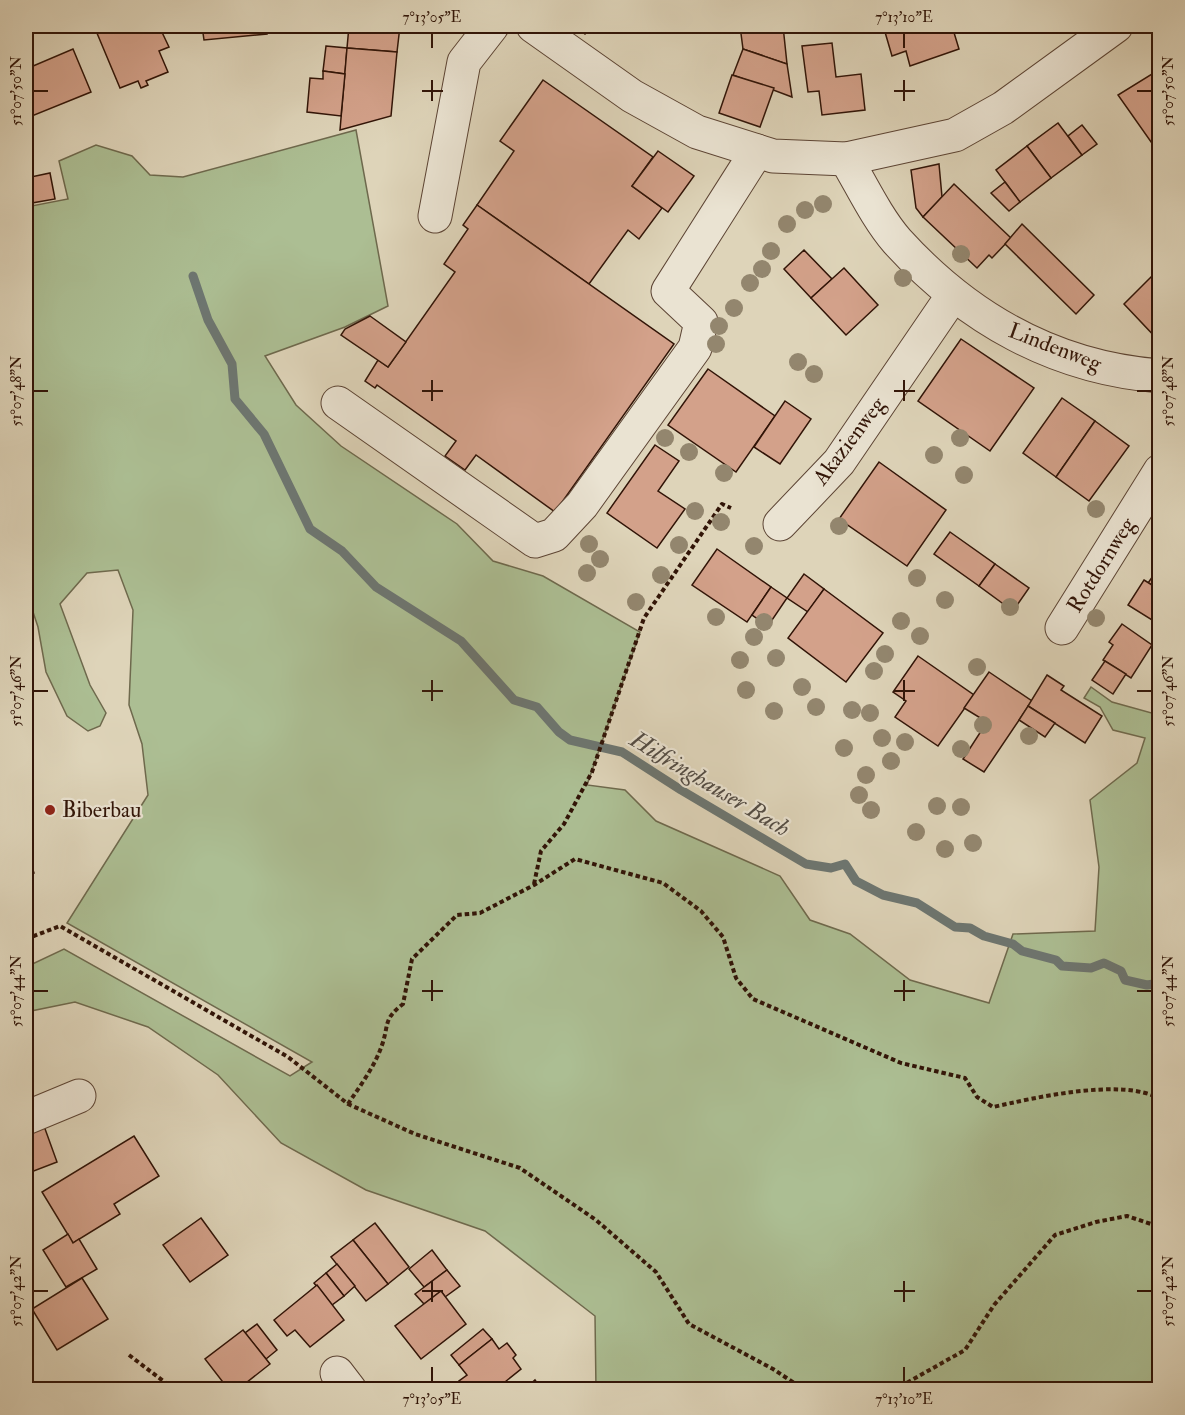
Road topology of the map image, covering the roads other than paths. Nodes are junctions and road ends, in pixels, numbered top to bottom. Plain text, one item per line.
1 (492, 26) edge
2 (533, 26) edge
3 (1116, 26) edge
4 (757, 151) junction
5 (846, 159) junction
6 (435, 216) dead end
7 (952, 295) junction
8 (1160, 376) edge
9 (338, 403) dead end
10 (1160, 471) edge
11 (780, 524) dead end
12 (1062, 628) dead end
13 (79, 1096) dead end
14 (26, 1118) edge

1 - 6 street
2 - 4 street
3 - 5 street
4 - 5 street
4 - 9 street
5 - 7 street, Lindenweg
7 - 8 street, Lindenweg
7 - 11 street, Akazienweg
10 - 12 street, Rotdornweg
13 - 14 street

